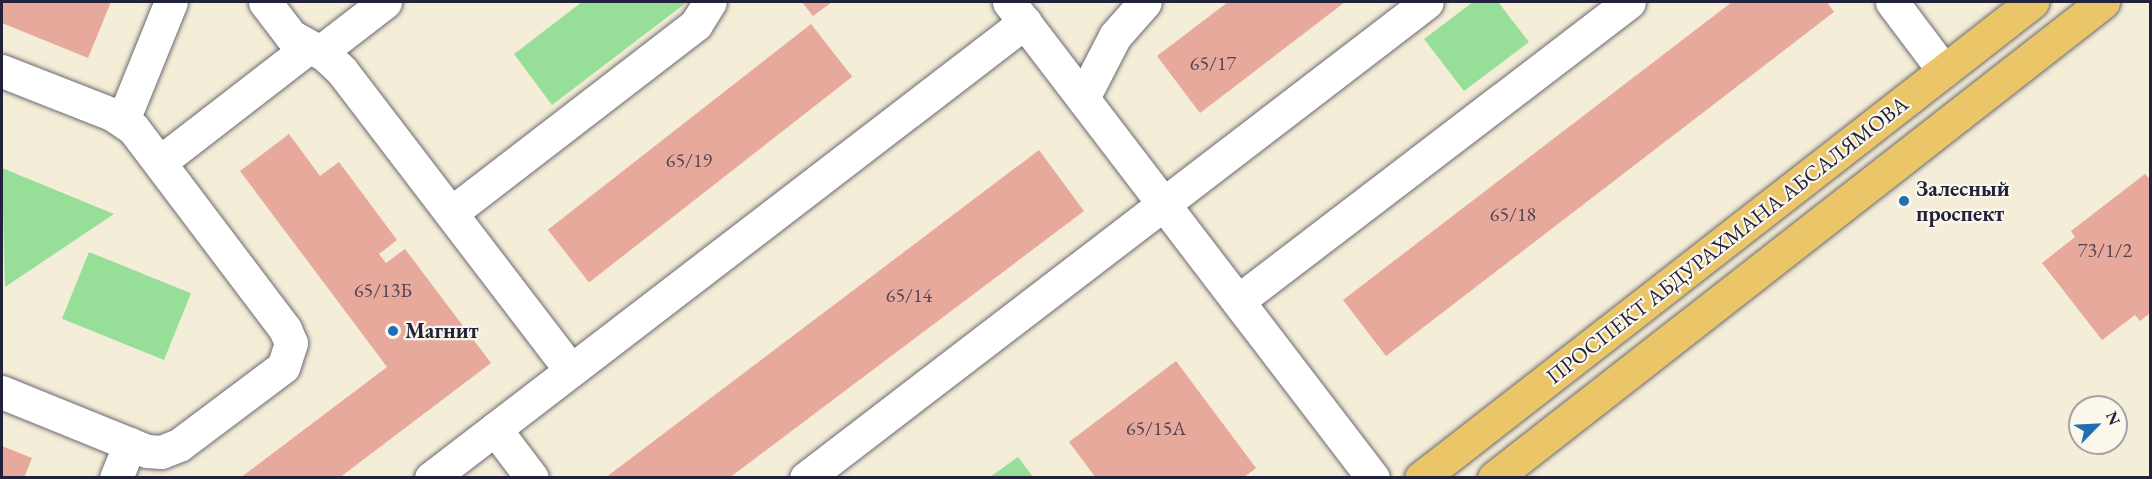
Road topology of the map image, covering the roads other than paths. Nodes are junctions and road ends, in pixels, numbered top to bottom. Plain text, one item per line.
1 (171, 2) edge
2 (265, 2) edge
3 (385, 2) edge
4 (710, 2) edge
5 (1145, 2) edge
6 (1427, 2) edge
7 (1629, 2) edge
8 (1892, 2) edge
9 (2032, 2) edge
10 (2103, 2) edge
11 (1017, 12) edge
12 (315, 50) junction
13 (2, 71) edge
14 (1944, 71) junction
15 (1083, 98) junction
16 (123, 120) junction
17 (160, 162) junction
18 (1164, 204) junction
19 (451, 213) junction
20 (1238, 301) junction
21 (571, 370) junction
22 (2, 392) edge
23 (495, 429) junction
24 (130, 444) junction
25 (116, 477) edge
26 (431, 477) edge
27 (532, 477) edge
28 (806, 477) edge
29 (1373, 477) edge
30 (1420, 477) edge
31 (1494, 477) edge

1 - 16 street
2 - 12 street
3 - 12 street
4 - 19 street
5 - 15 street
6 - 18 street
7 - 20 street
8 - 14 street
9 - 14 main road, ПРОСПЕКТ АБДУРАХМАНА АБСАЛЯМОВА
10 - 31 main road, ПРОСПЕКТ АБДУРАХМАНА АБСАЛЯМОВА
11 - 15 street
11 - 21 street
12 - 17 street
12 - 19 street
13 - 16 street
14 - 30 main road, ПРОСПЕКТ АБДУРАХМАНА АБСАЛЯМОВА
15 - 18 street
16 - 17 street
17 - 24 street
18 - 20 street
18 - 28 street
19 - 21 street
20 - 29 street
21 - 23 street
22 - 24 street
23 - 26 street
23 - 27 street
24 - 25 street

